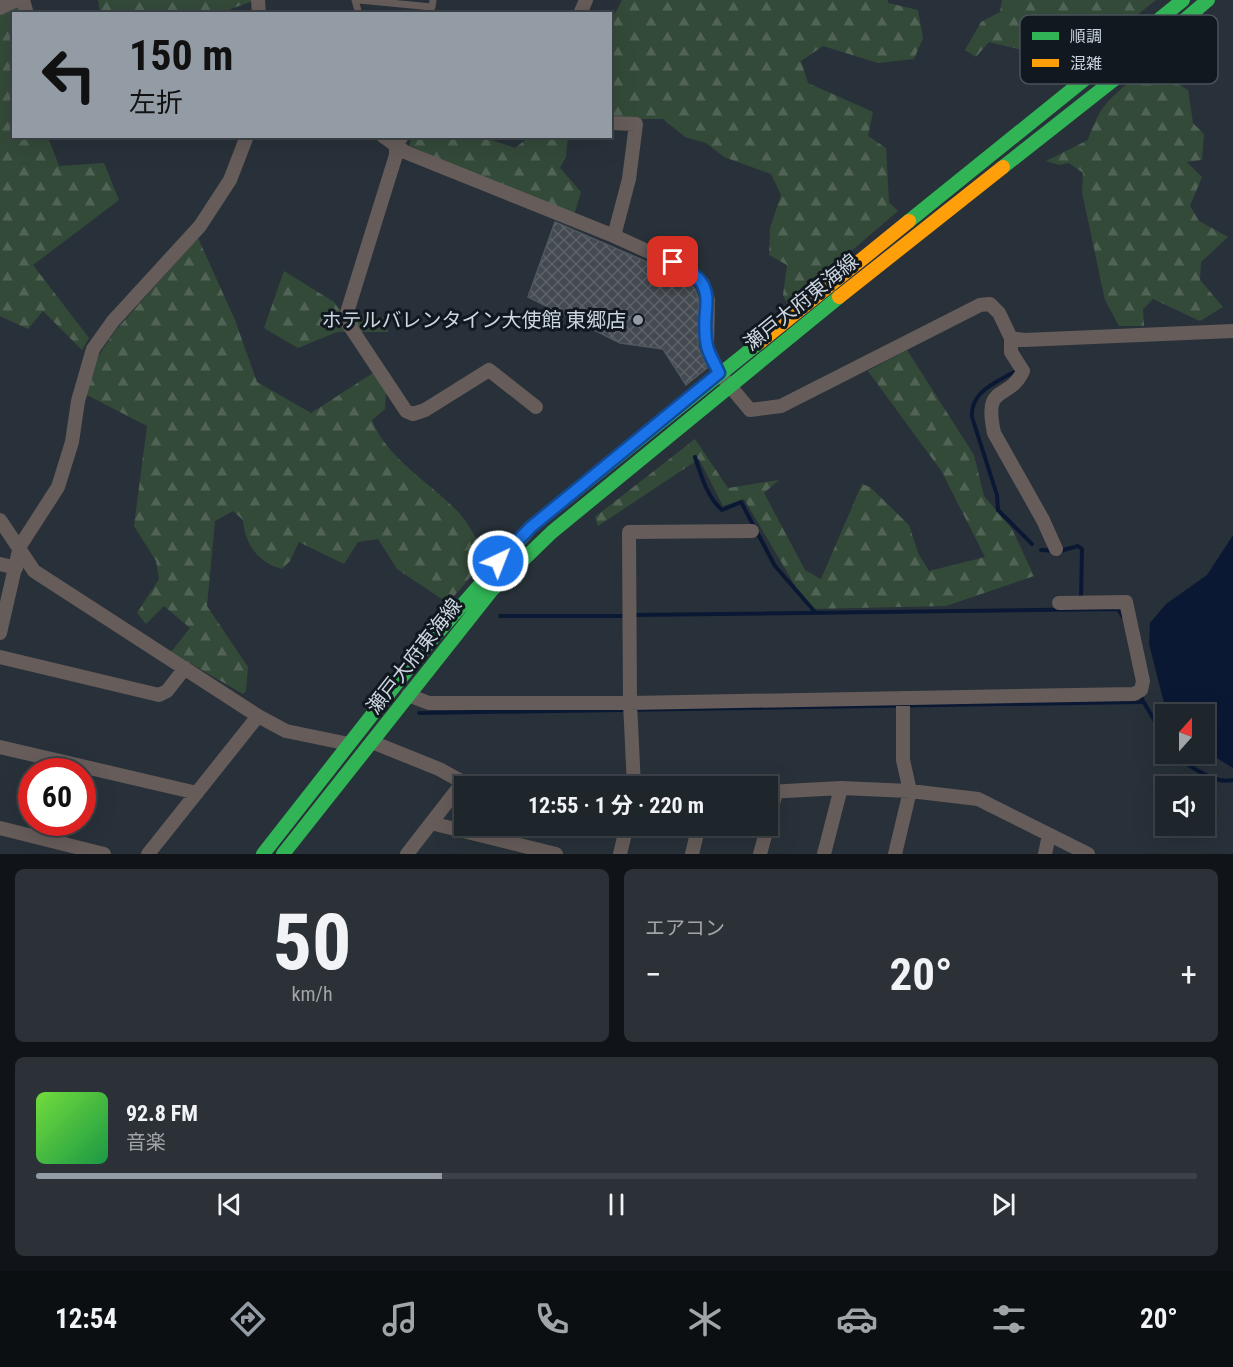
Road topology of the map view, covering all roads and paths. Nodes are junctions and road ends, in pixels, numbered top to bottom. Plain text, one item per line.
1 (17, 0) edge
2 (357, 0) edge
3 (434, 0) edge
4 (1183, 0) edge
5 (1208, 0) edge
6 (0, 8) edge
7 (1164, 15) edge
8 (1190, 15) edge
9 (1079, 84) edge
10 (1108, 84) edge
11 (612, 123) edge
12 (246, 138) edge
13 (399, 141) edge
14 (614, 236) junction
15 (1233, 331) edge
16 (1011, 338) junction
17 (719, 373) junction
18 (728, 386) junction
19 (536, 408) dead end
20 (0, 520) edge
21 (752, 531) dead end
22 (20, 546) junction
23 (1056, 549) dead end
24 (0, 564) edge
25 (16, 568) junction
26 (1059, 603) dead end
27 (0, 633) edge
28 (0, 657) edge
29 (185, 668) junction
30 (408, 695) junction
31 (903, 698) junction
32 (630, 703) junction
33 (258, 716) junction
34 (372, 742) junction
35 (349, 744) junction
36 (0, 747) edge
37 (634, 776) edge
38 (454, 777) edge
39 (841, 788) junction
40 (910, 791) junction
41 (778, 792) edge
42 (197, 793) junction
43 (454, 797) edge
44 (431, 823) junction
45 (0, 828) edge
46 (1049, 835) junction
47 (625, 836) edge
48 (696, 836) edge
49 (765, 836) edge
50 (895, 852) edge
51 (104, 854) edge
52 (148, 854) edge
53 (263, 854) edge
54 (283, 854) edge
55 (407, 854) edge
56 (556, 854) edge
57 (621, 854) edge
58 (692, 854) edge
59 (760, 854) edge
60 (824, 854) edge
61 (910, 854) edge
62 (1045, 854) edge
63 (1088, 854) edge

1 - 6 street
2 - 3 lane
4 - 7 main road, 瀬戸大府東海線
5 - 8 main road, 瀬戸大府東海線
9 - 17 main road, 瀬戸大府東海線
10 - 18 main road, 瀬戸大府東海線
11 - 14 street
12 - 22 street
13 - 14 street
13 - 19 street
14 - 17 street
15 - 16 street
16 - 18 street
16 - 23 street
17 - 18 street
17 - 35 main road, 瀬戸大府東海線
18 - 30 main road, 瀬戸大府東海線
20 - 22 street
21 - 32 street
22 - 25 street
22 - 29 street
24 - 25 street
25 - 27 street
26 - 31 street
28 - 29 street
29 - 33 street
30 - 32 street
30 - 34 main road, 瀬戸大府東海線
31 - 32 street
31 - 40 street
32 - 37 street
33 - 35 street
33 - 42 street
34 - 38 street
34 - 54 main road, 瀬戸大府東海線
35 - 53 main road, 瀬戸大府東海線
36 - 42 street
39 - 40 street
39 - 41 street
39 - 60 street
40 - 46 street
40 - 50 street
42 - 52 street
43 - 44 street
44 - 55 street
44 - 56 street
45 - 51 street
46 - 62 street
46 - 63 street
47 - 57 street
48 - 58 street
49 - 59 street
50 - 61 street

